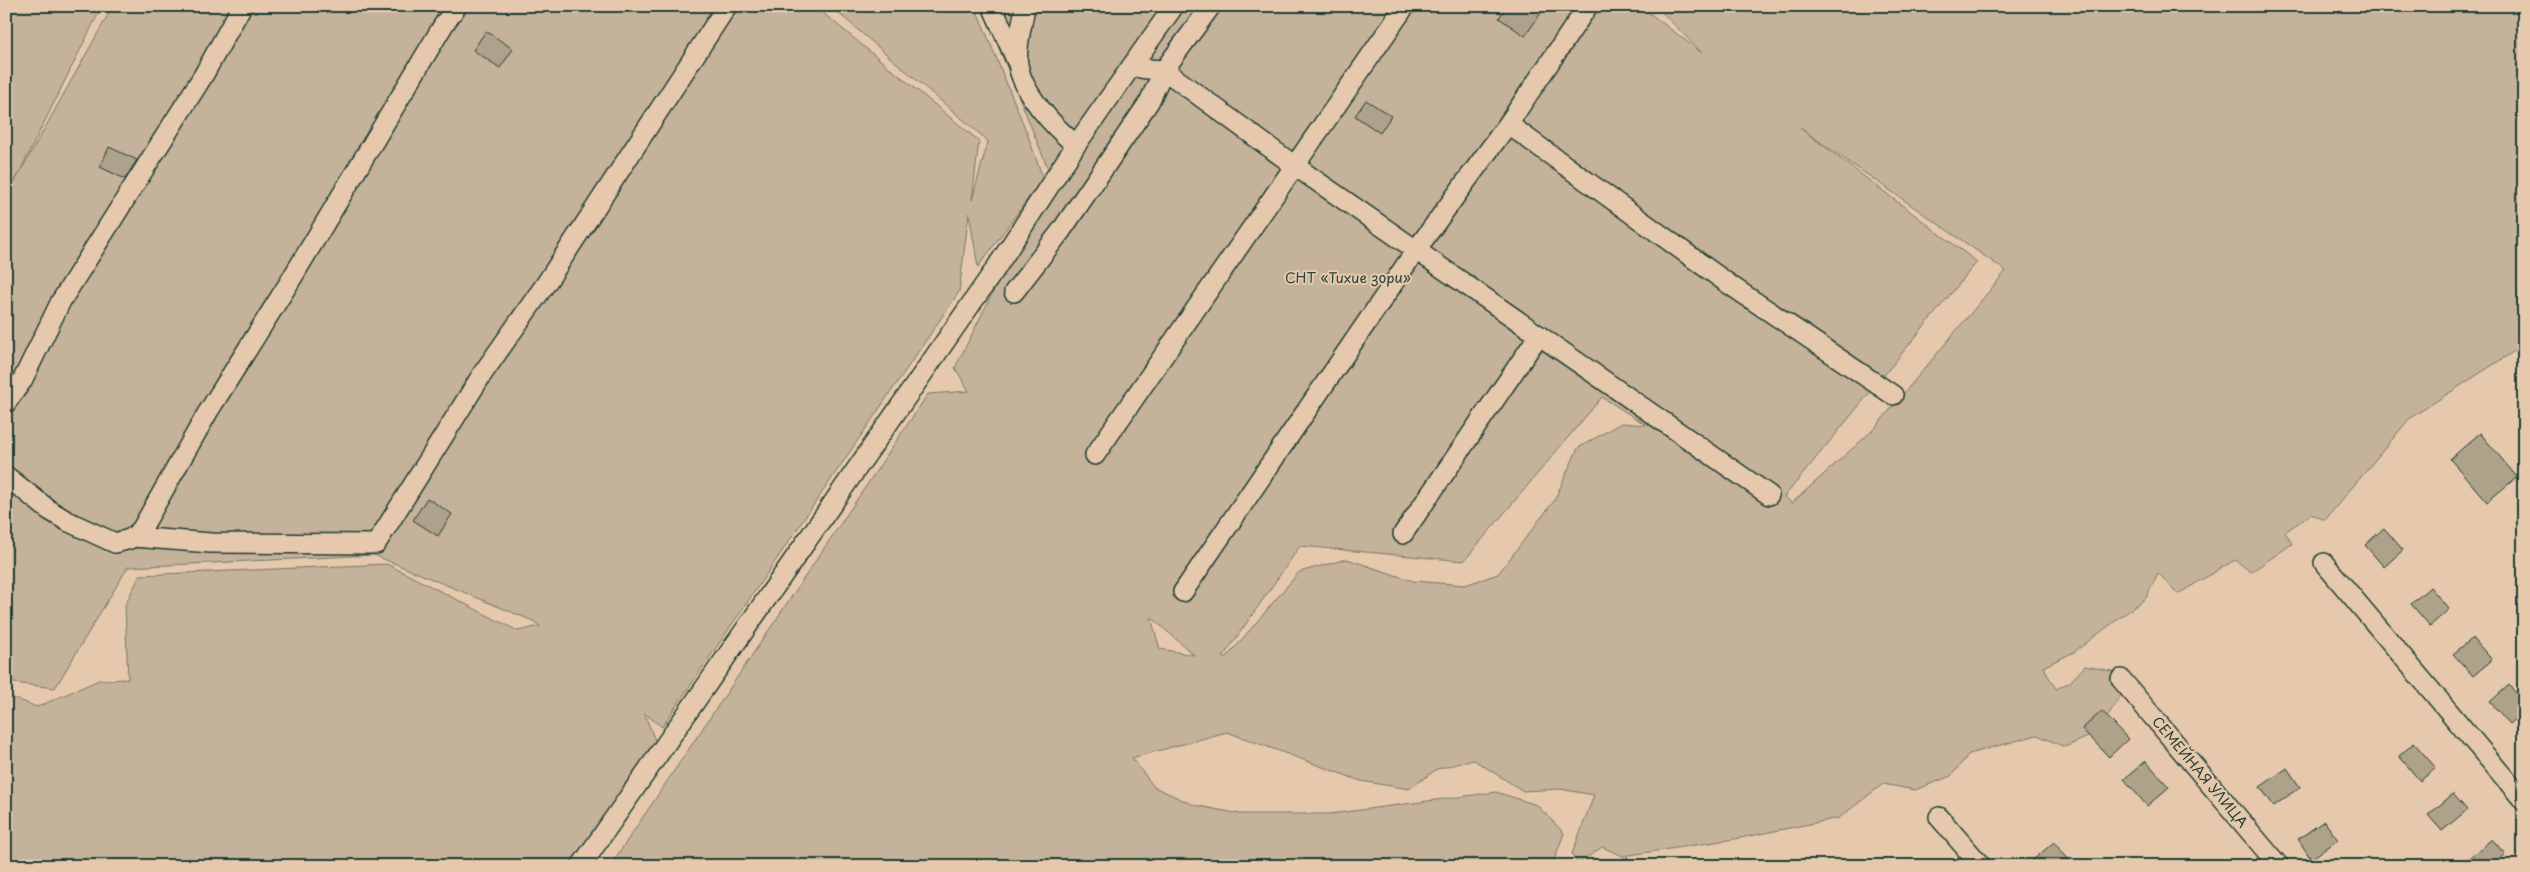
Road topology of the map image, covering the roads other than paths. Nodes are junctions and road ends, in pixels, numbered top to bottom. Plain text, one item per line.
1 (242, 6) edge
2 (457, 6) edge
3 (727, 6) edge
4 (992, 6) edge
5 (1025, 6) edge
6 (1174, 6) edge
7 (1211, 6) edge
8 (1405, 6) edge
9 (1588, 6) edge
10 (1017, 64) junction
11 (1133, 65) junction
12 (1164, 70) junction
13 (1508, 124) junction
14 (1076, 145) junction
15 (1295, 166) junction
16 (1416, 250) junction
17 (1014, 292) dead end
18 (1539, 336) junction
19 (1893, 395) dead end
20 (6, 403) edge
21 (1095, 455) dead end
22 (6, 476) edge
23 (1768, 495) dead end
24 (1403, 534) dead end
25 (132, 537) junction
26 (2324, 563) dead end
27 (1183, 592) dead end
28 (2121, 679) dead end
29 (2524, 801) edge
30 (1939, 816) dead end
31 (581, 866) edge
32 (1981, 866) edge
33 (2279, 866) edge

1 - 20 street
2 - 25 street
3 - 25 street
4 - 10 street
5 - 10 street
6 - 11 street
7 - 12 street
8 - 15 street
9 - 13 street
10 - 14 street
11 - 12 street
11 - 14 street
12 - 15 street
12 - 17 street
13 - 16 street
13 - 19 street
14 - 31 street
15 - 16 street
15 - 21 street
16 - 18 street
16 - 27 street
18 - 23 street
18 - 24 street
22 - 25 street
26 - 29 street
28 - 33 street, СЕМЕЙНАЯ УЛИЦА
30 - 32 street

